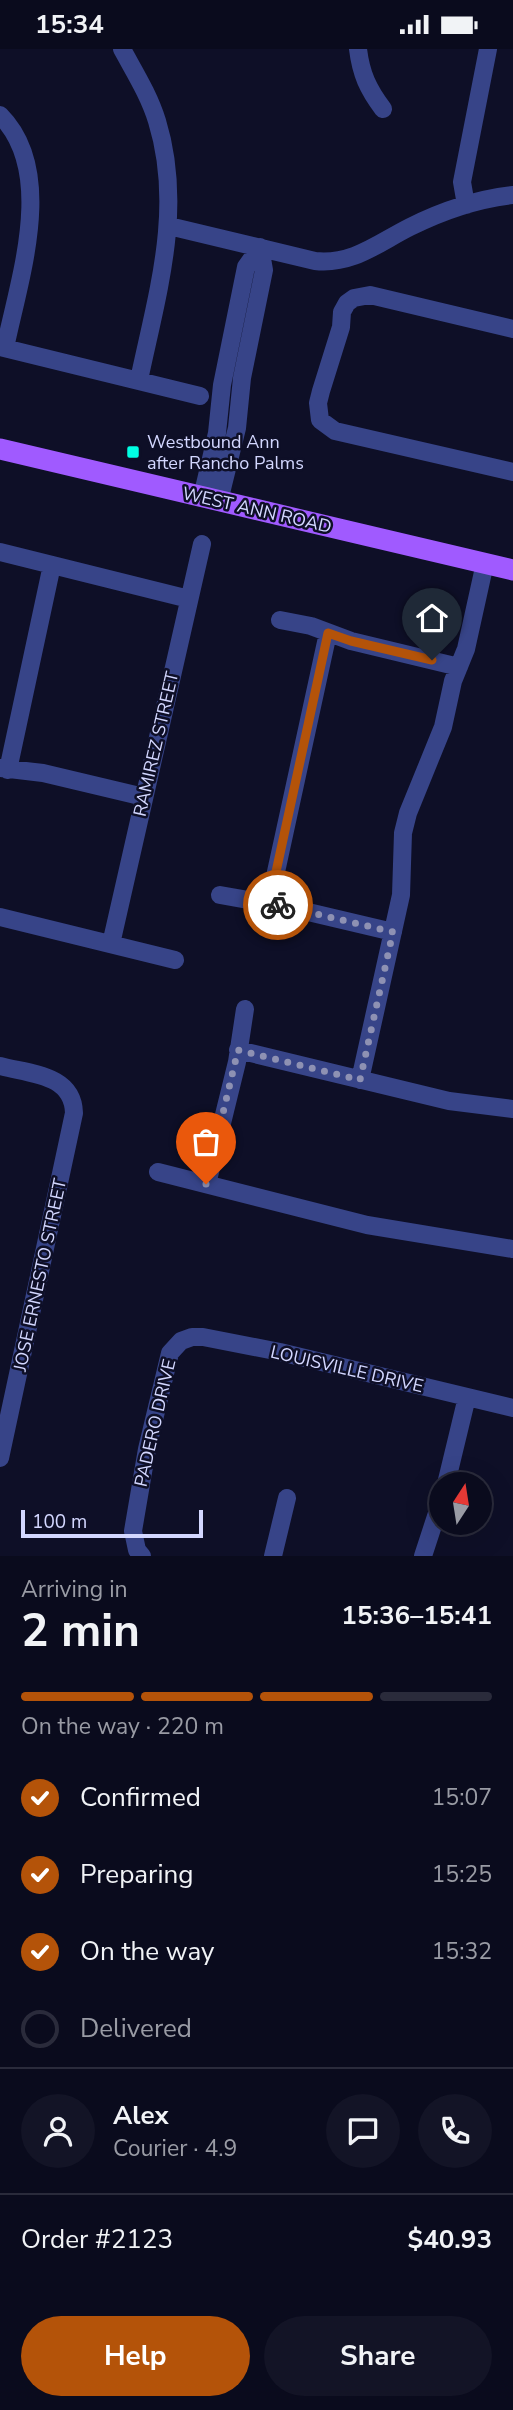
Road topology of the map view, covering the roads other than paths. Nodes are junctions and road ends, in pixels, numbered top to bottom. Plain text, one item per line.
1 (122, 49) edge
2 (358, 49) edge
3 (488, 49) edge
4 (383, 110) dead end
5 (0, 115) edge
6 (513, 195) edge
7 (466, 205) junction
8 (169, 226) junction
9 (260, 247) junction
10 (513, 329) edge
11 (2, 348) edge
12 (138, 380) junction
13 (200, 395) dead end
14 (0, 449) edge
15 (513, 472) edge
16 (211, 499) junction
17 (202, 544) dead end
18 (0, 552) edge
19 (485, 563) junction
20 (52, 565) junction
21 (513, 570) edge
22 (189, 599) junction
23 (280, 620) dead end
24 (328, 633) junction
25 (459, 667) junction
26 (4, 769) edge
27 (144, 797) junction
28 (220, 895) dead end
29 (269, 904) junction
30 (0, 917) edge
31 (393, 932) junction
32 (111, 944) junction
33 (175, 960) dead end
34 (246, 1009) dead end
35 (238, 1050) junction
36 (0, 1066) edge
37 (360, 1080) junction
38 (513, 1109) edge
39 (158, 1172) dead end
40 (206, 1184) junction
41 (513, 1249) edge
42 (181, 1341) joint
43 (467, 1397) junction
44 (513, 1408) edge
45 (0, 1458) edge
46 (449, 1472) edge
47 (287, 1498) dead end
48 (430, 1535) edge
49 (139, 1553) edge
50 (273, 1556) edge
51 (423, 1556) edge

1 - 8 street
2 - 4 street
3 - 7 street
5 - 11 street
6 - 7 street
7 - 9 street
8 - 9 street
8 - 12 street
9 - 16 street
10 - 15 street
11 - 12 street
12 - 13 street
14 - 16 main road, WEST ANN ROAD
16 - 19 main road, WEST ANN ROAD
17 - 22 street, RAMIREZ STREET
18 - 20 street
19 - 21 main road, WEST ANN ROAD
19 - 25 street
20 - 22 street
20 - 26 street
22 - 27 street, RAMIREZ STREET
23 - 24 street
24 - 25 street
24 - 29 street
25 - 31 street
26 - 27 street
27 - 32 street, RAMIREZ STREET
28 - 29 street
29 - 31 street
30 - 32 street
31 - 37 street
32 - 33 street
34 - 35 street
35 - 37 street
35 - 40 street
36 - 45 street, JOSE ERNESTO STREET
37 - 38 street
39 - 40 street
40 - 41 street
42 - 43 street, LOUISVILLE DRIVE
42 - 49 street, PADERO DRIVE
43 - 44 street, LOUISVILLE DRIVE
43 - 46 street
47 - 50 street
48 - 51 street

